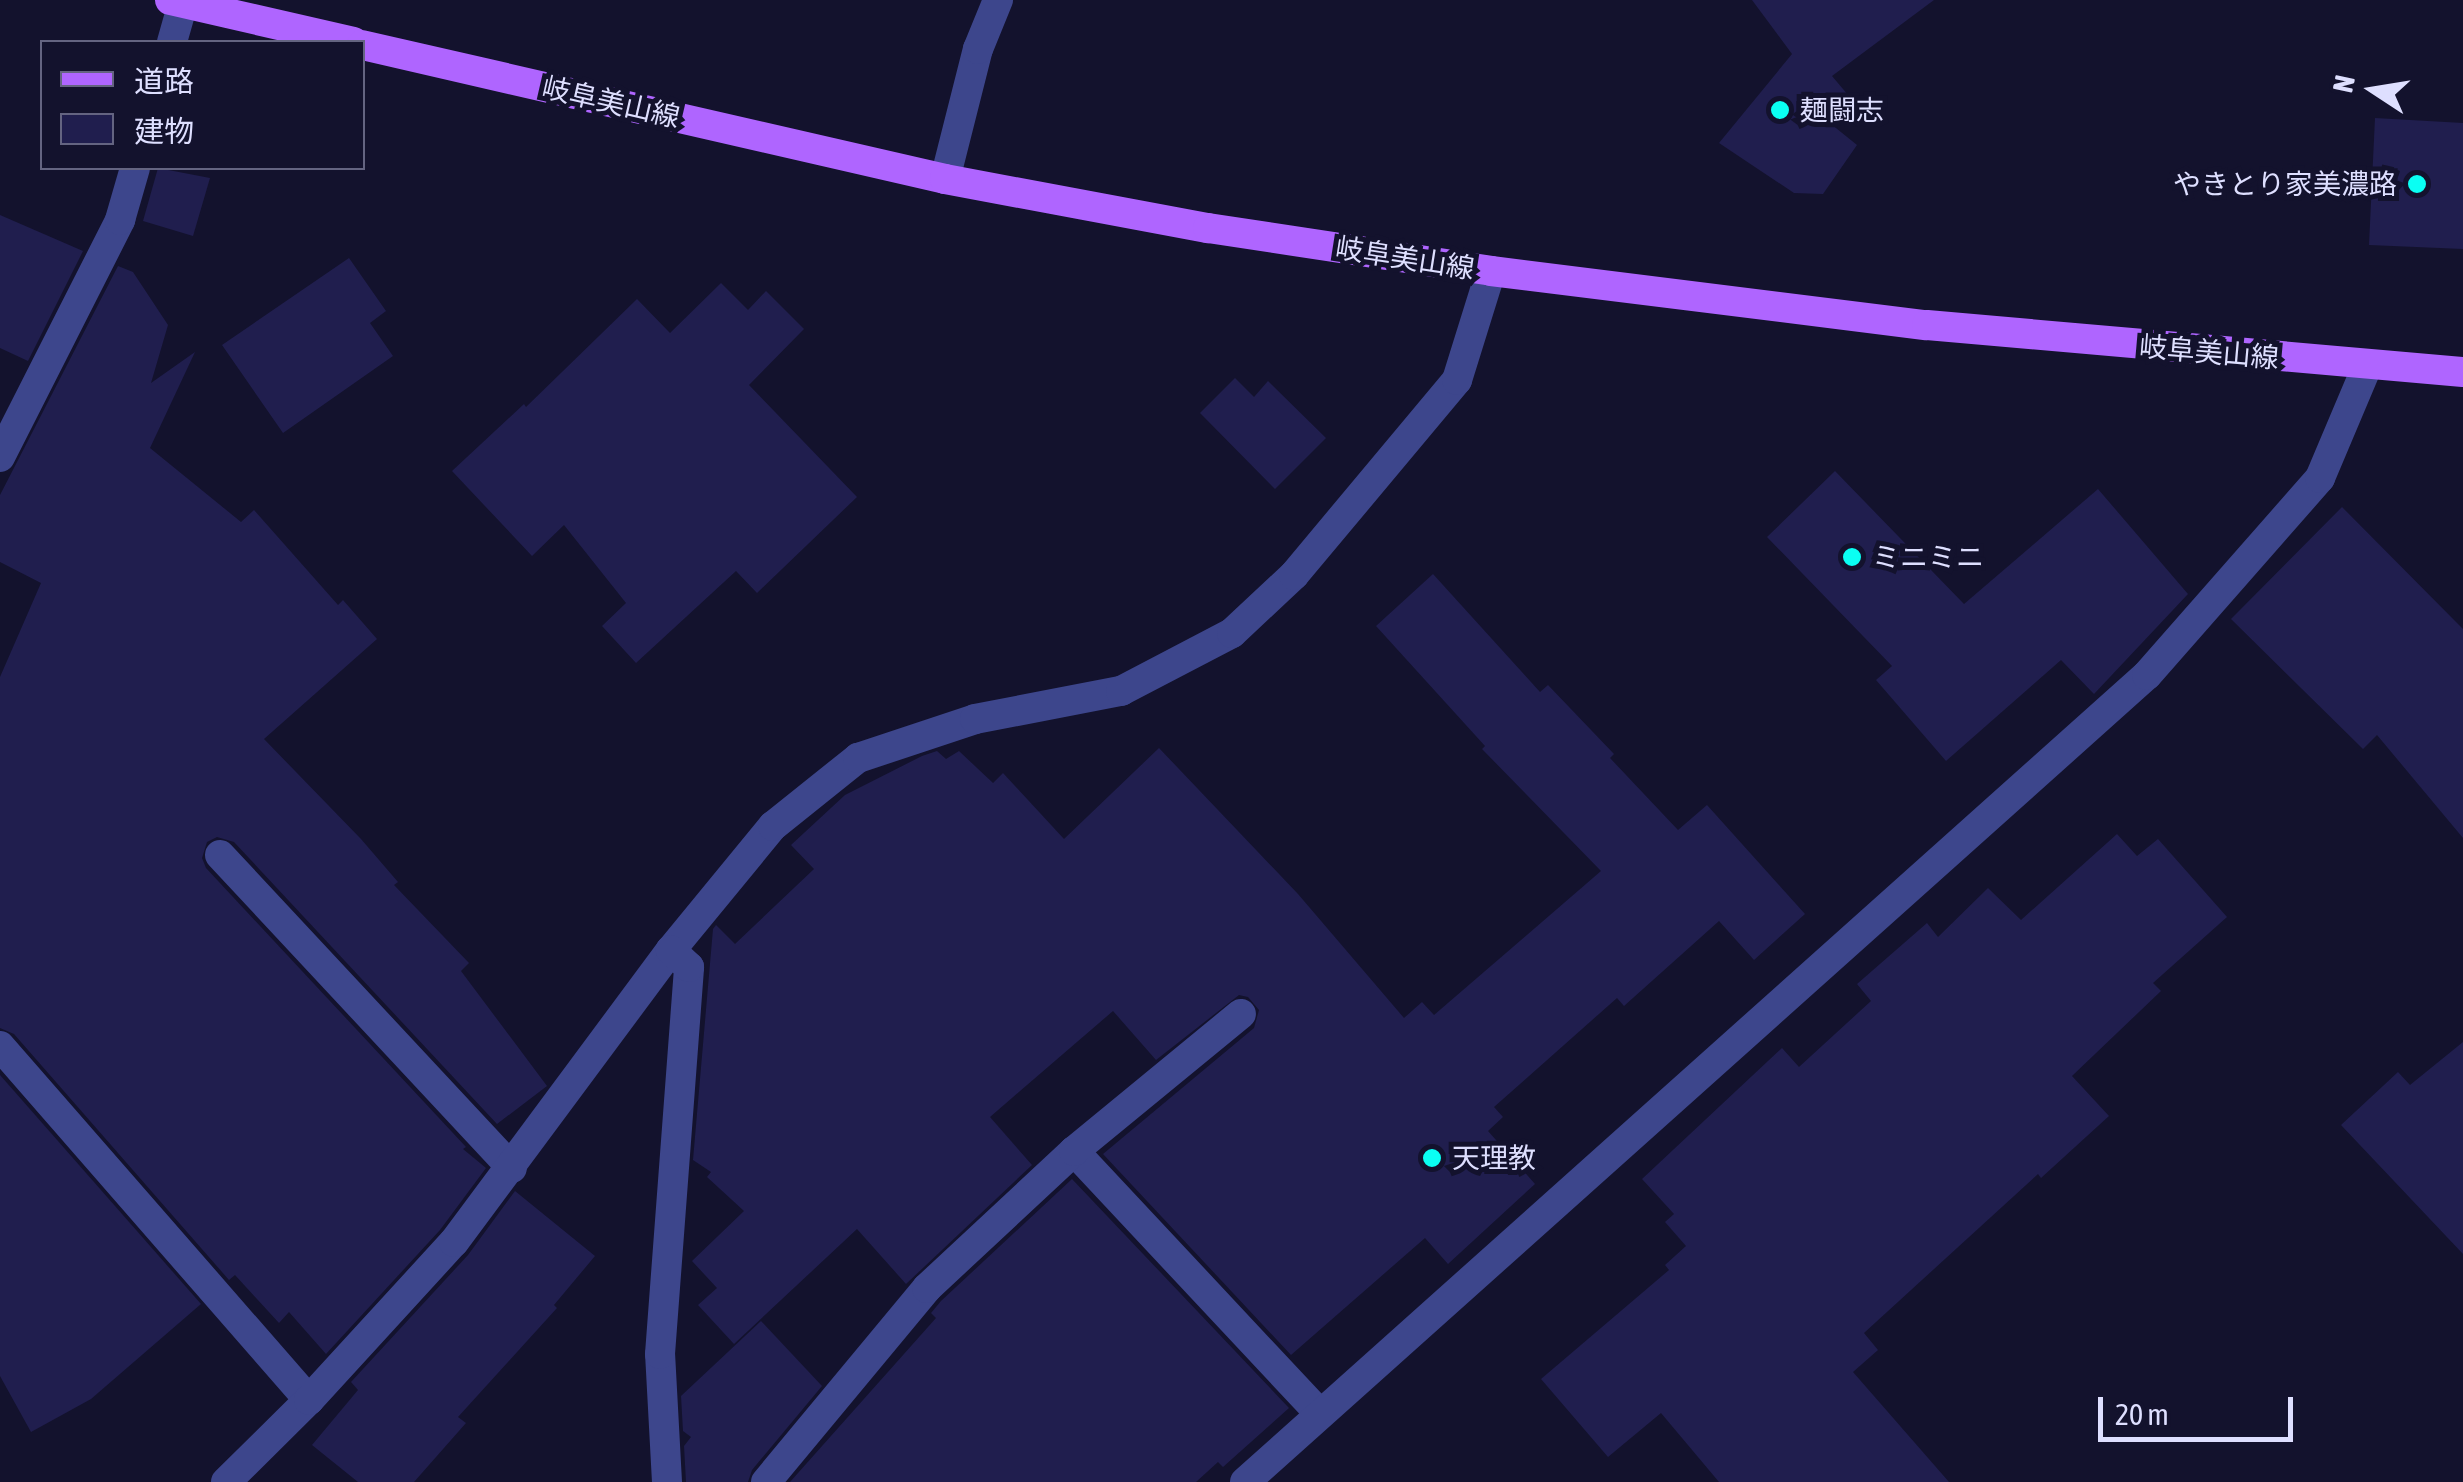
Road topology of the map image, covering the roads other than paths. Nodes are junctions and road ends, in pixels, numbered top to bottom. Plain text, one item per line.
1 (998, 0) edge
2 (177, 2) edge
3 (172, 40) edge
4 (344, 40) edge
5 (365, 45) edge
6 (135, 170) edge
7 (945, 179) junction
8 (1491, 272) junction
9 (2367, 367) junction
10 (2463, 372) edge
11 (0, 457) edge
12 (220, 854) dead end
13 (671, 950) junction
14 (1241, 1014) dead end
15 (0, 1046) edge
16 (1074, 1151) junction
17 (512, 1168) junction
18 (308, 1400) junction
19 (1320, 1414) junction
20 (1278, 1471) edge
21 (226, 1482) edge
22 (667, 1482) edge
23 (766, 1482) edge
24 (1245, 1482) edge

1 - 7 street
2 - 3 street
2 - 4 main road
5 - 7 main road, 岐阜美山線
6 - 11 street
7 - 8 main road, 岐阜美山線
8 - 9 main road, 岐阜美山線
8 - 13 street
9 - 10 main road, 岐阜美山線
9 - 19 street
12 - 17 street
13 - 17 street
13 - 22 street
14 - 16 street
15 - 18 street
16 - 19 street
16 - 23 street
17 - 18 street
18 - 21 street
19 - 20 street
20 - 24 street

